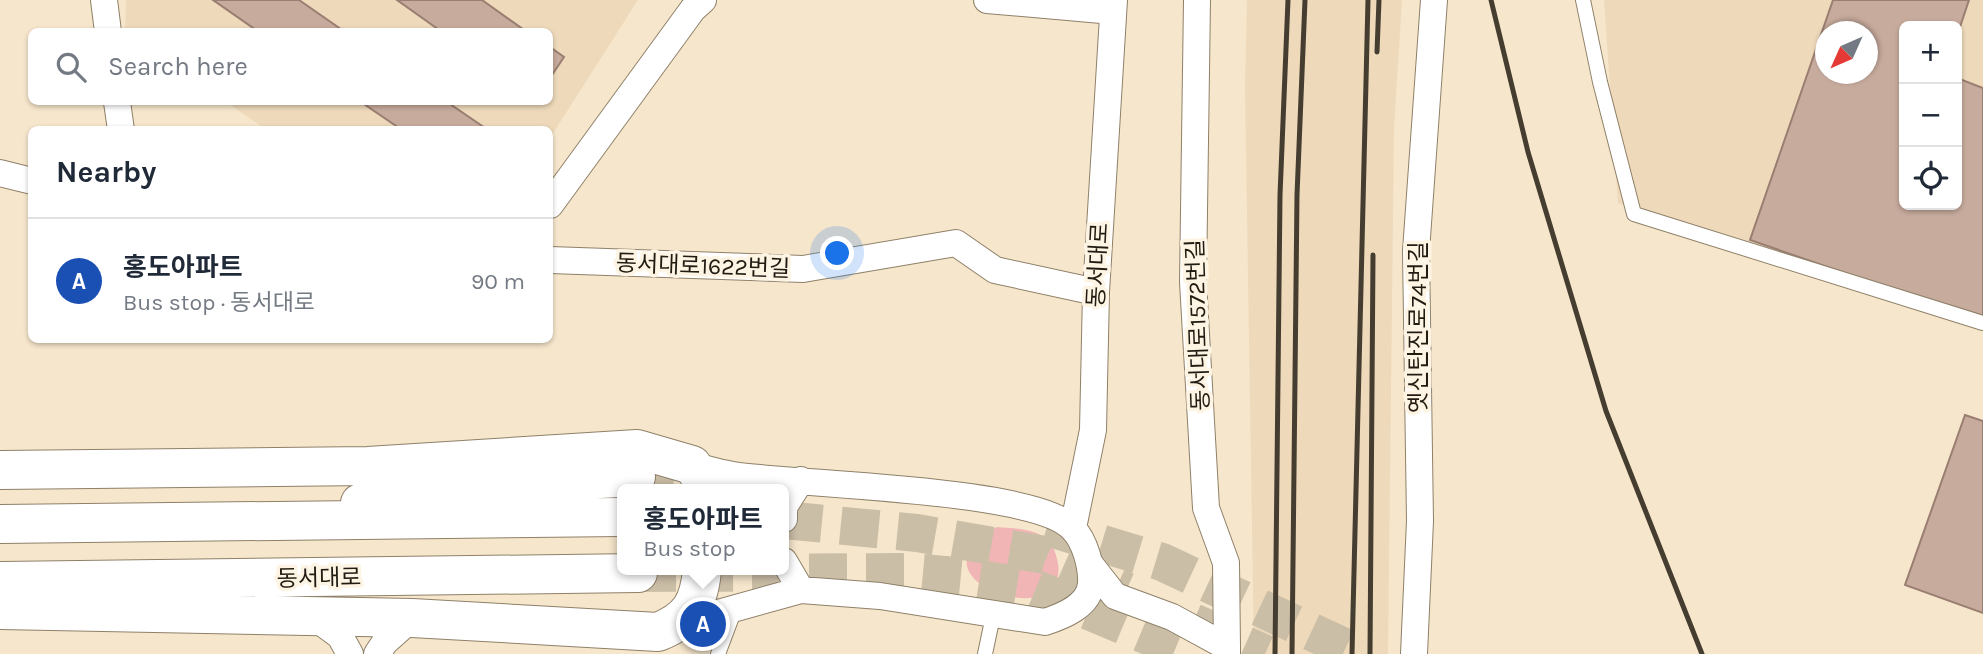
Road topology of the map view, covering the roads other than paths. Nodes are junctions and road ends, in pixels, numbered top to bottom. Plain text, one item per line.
1 (104, 0) edge
2 (704, 0) edge
3 (987, 0) edge
4 (1197, 0) edge
5 (1434, 0) edge
6 (1583, 0) edge
7 (1114, 5) edge
8 (108, 28) edge
9 (117, 105) edge
10 (120, 126) edge
11 (0, 173) edge
12 (28, 180) edge
13 (553, 201) edge
14 (553, 260) edge
15 (1096, 292) junction
16 (1983, 323) edge
17 (0, 470) edge
18 (636, 477) tunnel mouth
19 (700, 477) edge
20 (801, 480) junction
21 (789, 499) edge
22 (617, 517) edge
23 (273, 521) junction
24 (0, 524) edge
25 (1073, 528) junction
26 (1090, 564) junction
27 (789, 571) edge
28 (702, 575) edge
29 (625, 579) dead end
30 (0, 581) edge
31 (801, 590) junction
32 (1115, 596) junction
33 (1082, 603) junction
34 (735, 609) junction
35 (0, 610) edge
36 (313, 615) junction
37 (993, 616) junction
38 (412, 618) junction
39 (675, 625) junction
40 (1227, 650) edge
41 (351, 654) edge
42 (377, 654) edge
43 (718, 654) edge
44 (985, 654) edge
45 (1414, 654) edge

1 - 8 street
2 - 13 street
3 - 7 street
4 - 40 street, 동서대로1572번길
5 - 45 street, 옛신탄진로74번길
6 - 16 lane
7 - 15 street, 동서대로
9 - 10 street
11 - 12 street
14 - 15 street, 동서대로1622번길
15 - 25 street, 동서대로
17 - 19 main road
18 - 23 main road
19 - 20 street
20 - 21 street
20 - 25 street
22 - 23 main road
23 - 24 main road
25 - 26 street
26 - 32 street
26 - 33 street
27 - 31 street
28 - 39 main road
29 - 30 main road, 동서대로
31 - 34 street
31 - 37 street
32 - 33 street
32 - 40 street
33 - 37 street
34 - 39 street
34 - 43 lane
35 - 36 main road
36 - 38 main road
36 - 41 street
37 - 44 lane
38 - 39 main road
38 - 42 street

